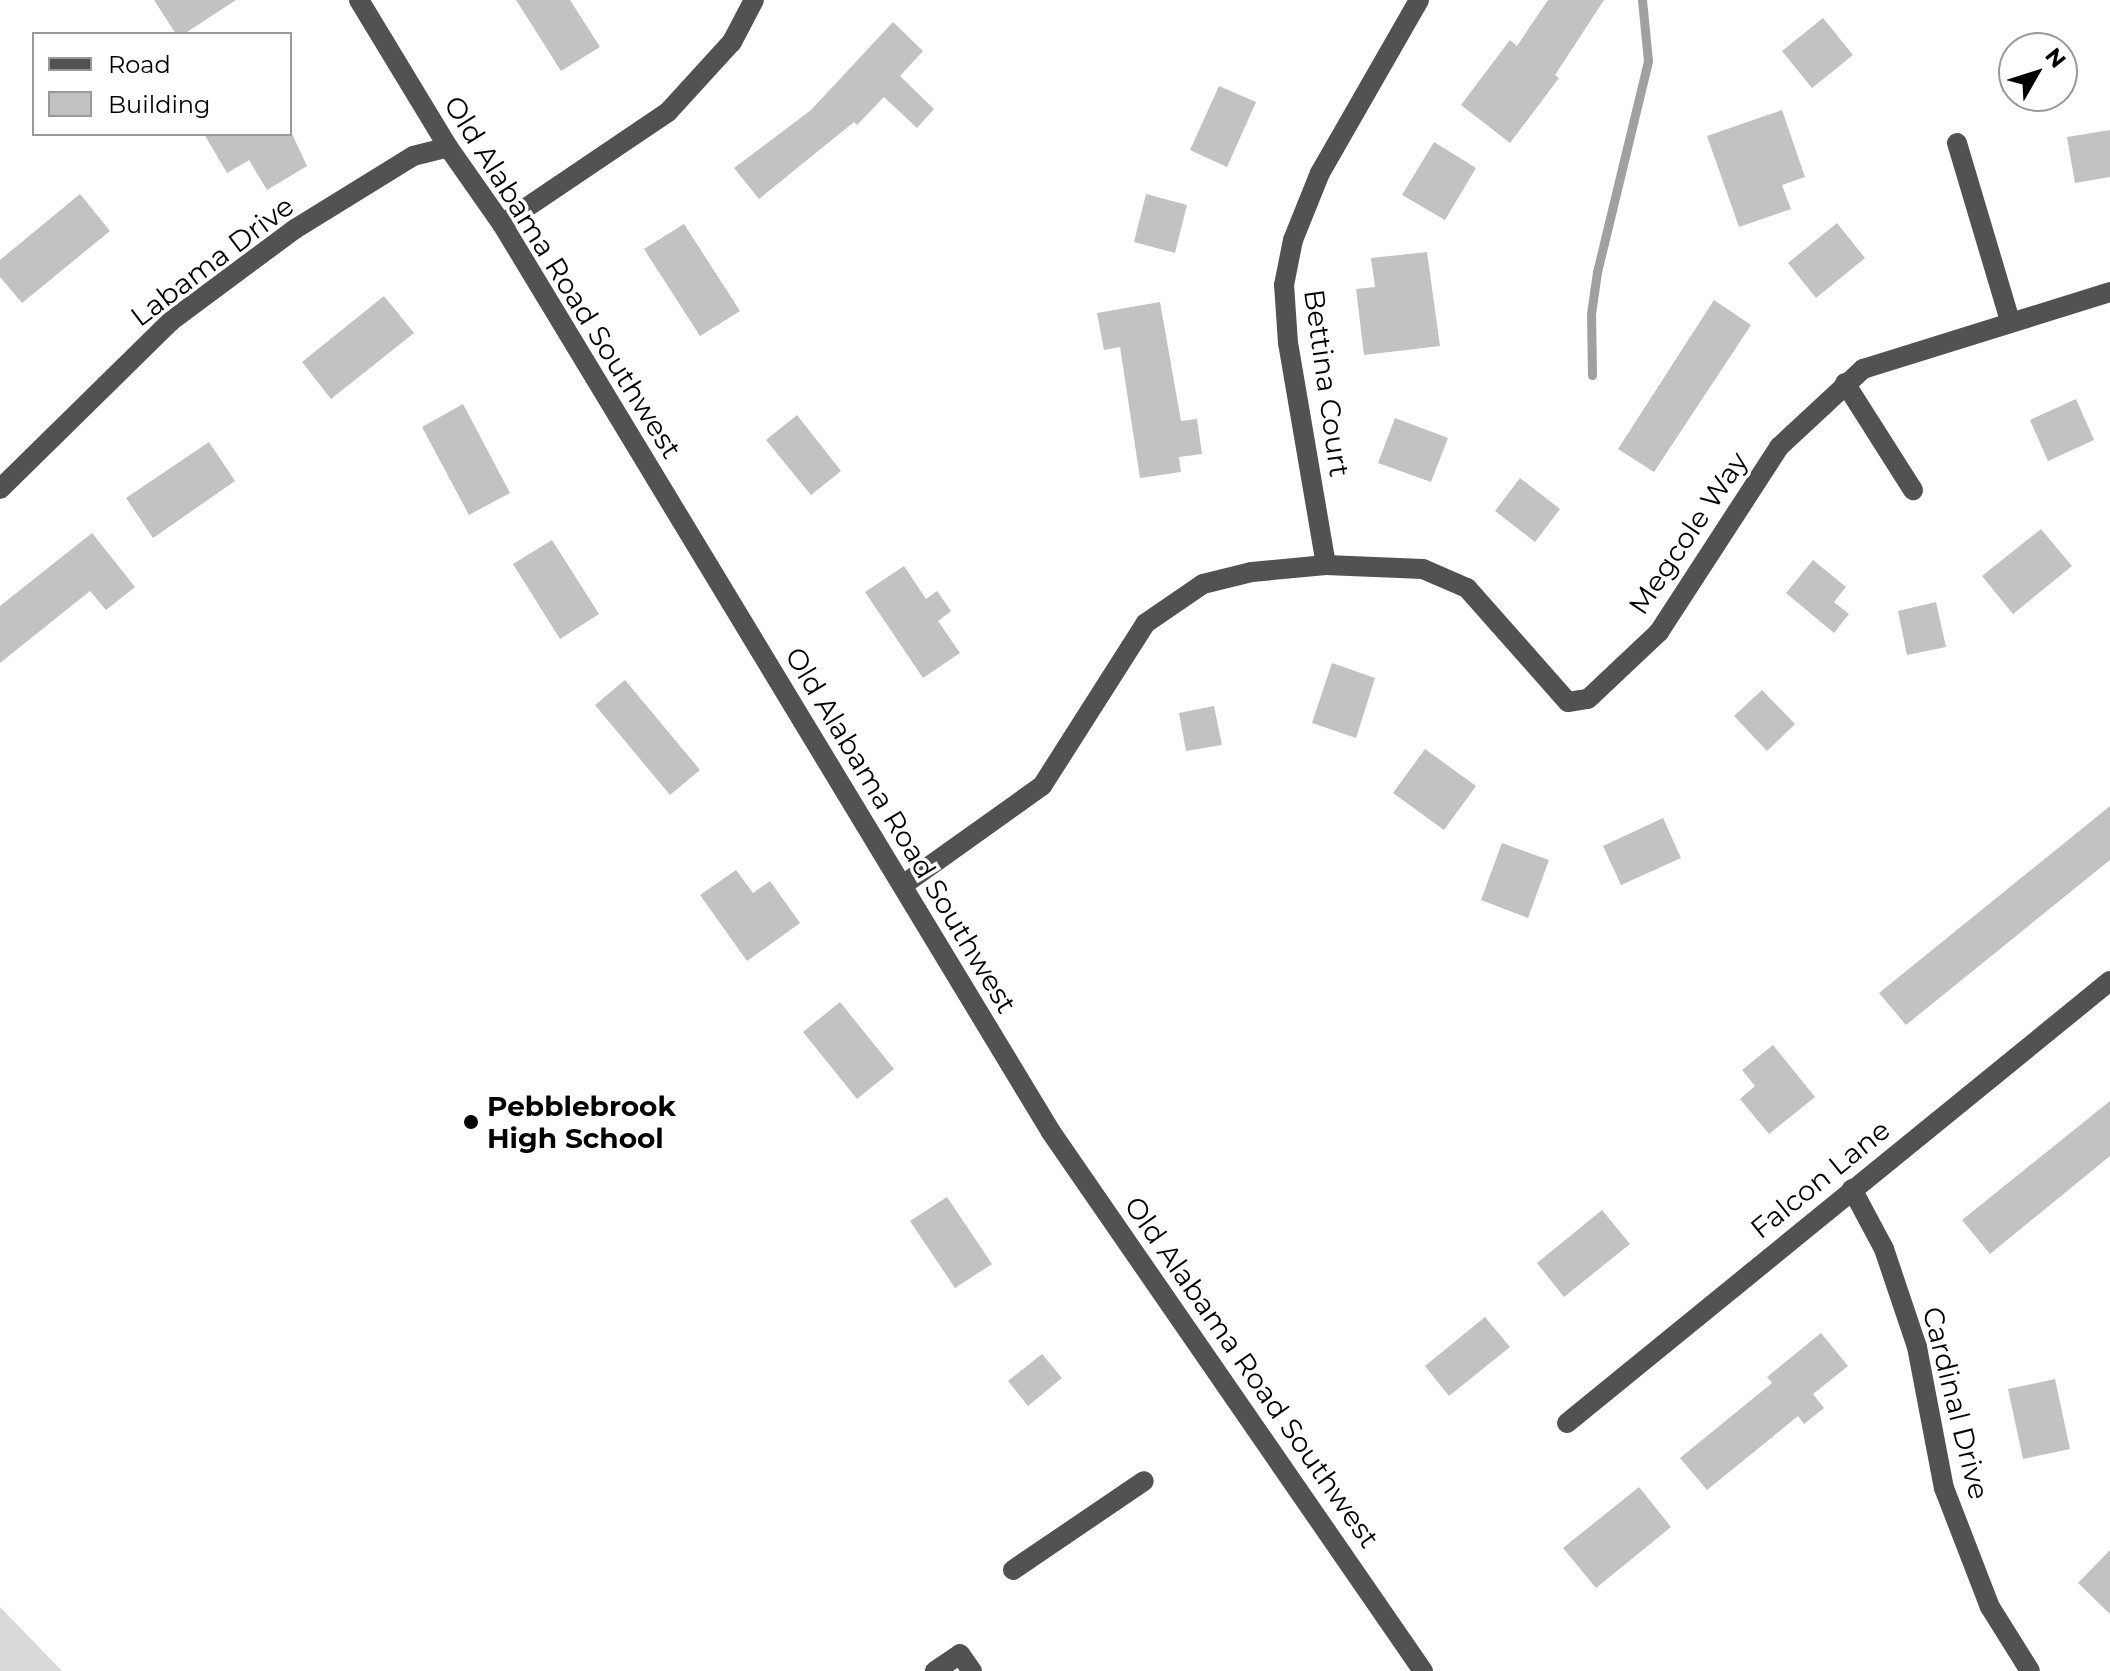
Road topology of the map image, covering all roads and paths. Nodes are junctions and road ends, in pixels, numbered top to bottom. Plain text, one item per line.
1 (359, 0) edge
2 (754, 0) edge
3 (1419, 0) edge
4 (1957, 143) dead end
5 (448, 147) junction
6 (502, 224) junction
7 (2110, 292) edge
8 (2010, 321) junction
9 (1845, 383) junction
10 (0, 489) edge
11 (1913, 490) dead end
12 (1326, 565) junction
13 (903, 885) junction
14 (2110, 981) edge
15 (1852, 1189) junction
16 (1567, 1423) dead end
17 (1144, 1481) dead end
18 (1013, 1570) dead end
19 (935, 1671) edge
20 (972, 1671) edge
21 (1423, 1671) edge
22 (2030, 1671) edge

1 - 5 street, Old Alabama Road Southwest
2 - 6 street
3 - 12 street, Bettina Court
4 - 8 street
5 - 6 street, Old Alabama Road Southwest
5 - 10 street, Labama Drive
6 - 13 street, Old Alabama Road Southwest
7 - 8 street, Megcole Way
8 - 9 street, Megcole Way
9 - 11 street
9 - 12 street, Megcole Way
12 - 13 street, Megcole Way
13 - 21 street, Old Alabama Road Southwest
14 - 15 street, Falcon Lane
15 - 16 street, Falcon Lane
15 - 22 street, Cardinal Drive
17 - 18 street
19 - 20 street

